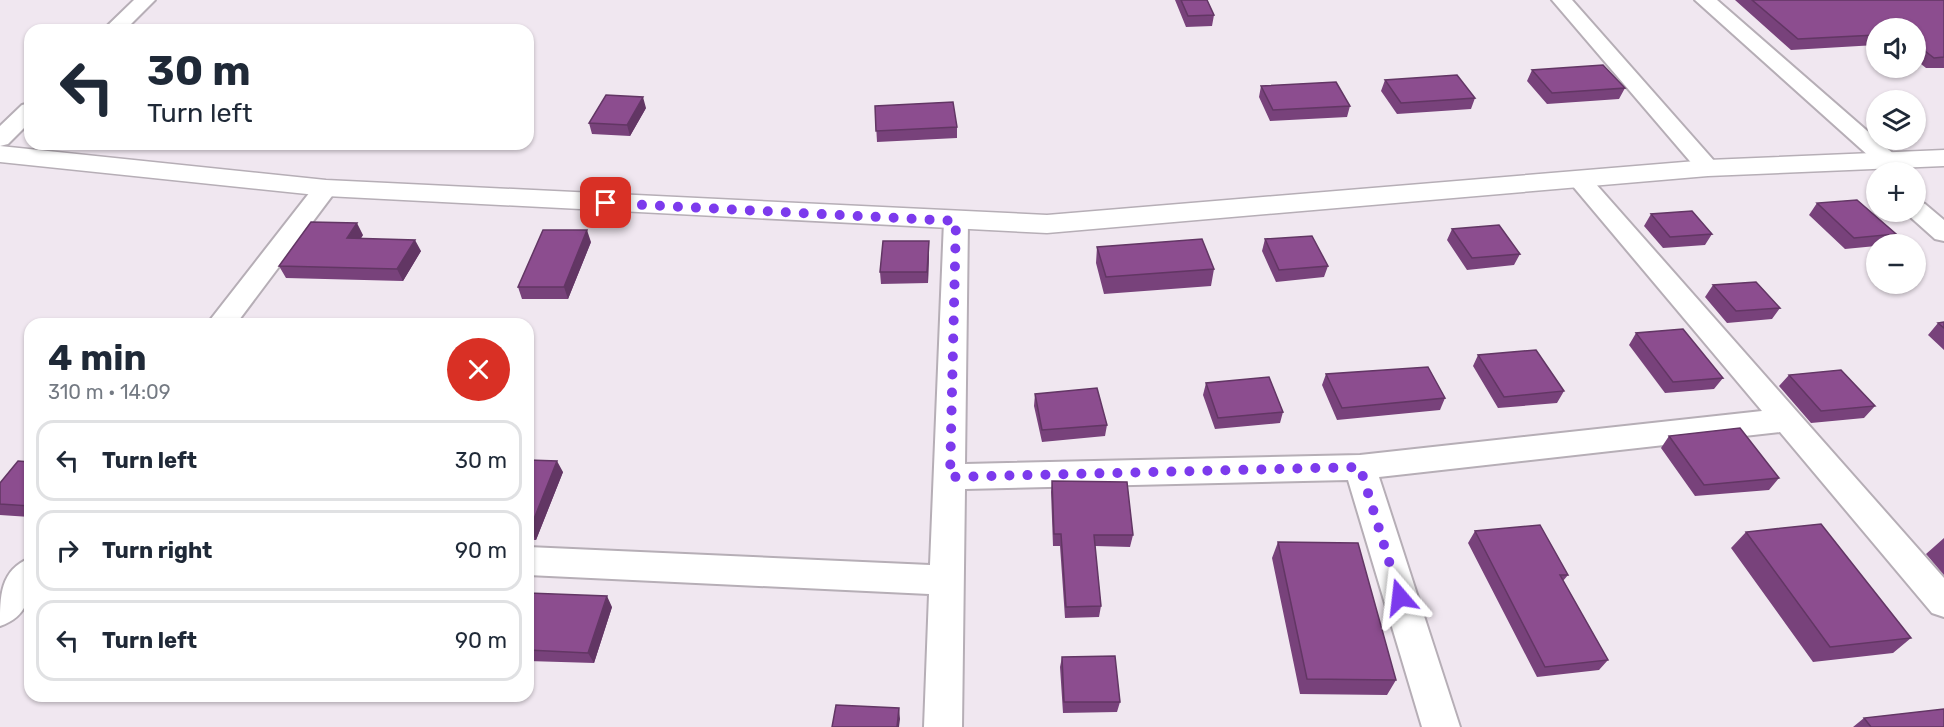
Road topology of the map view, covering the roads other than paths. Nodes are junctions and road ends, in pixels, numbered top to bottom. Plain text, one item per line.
1 (145, 0) edge
2 (1562, 0) edge
3 (1705, 0) edge
4 (119, 24) edge
5 (24, 116) edge
6 (0, 139) edge
7 (0, 154) edge
8 (1944, 158) edge
9 (1870, 162) edge
10 (1913, 162) edge
11 (1866, 167) edge
12 (1708, 168) junction
13 (1579, 179) junction
14 (326, 188) junction
15 (1926, 218) edge
16 (956, 221) junction
17 (1944, 233) edge
18 (226, 318) edge
19 (1787, 420) junction
20 (1360, 467) junction
21 (950, 477) junction
22 (534, 561) edge
23 (24, 580) edge
24 (947, 580) junction
25 (1944, 602) edge
26 (0, 611) edge
27 (943, 727) edge
28 (1441, 727) edge

1 - 4 street
2 - 12 street
3 - 9 street
5 - 6 street
7 - 14 street
8 - 10 street
11 - 12 street
12 - 13 street
13 - 16 street
13 - 19 street
14 - 16 street
14 - 18 street
15 - 17 street
16 - 21 street
19 - 20 street
19 - 25 street
20 - 21 street
20 - 28 street
21 - 24 street
22 - 24 street
23 - 26 street
24 - 27 street

